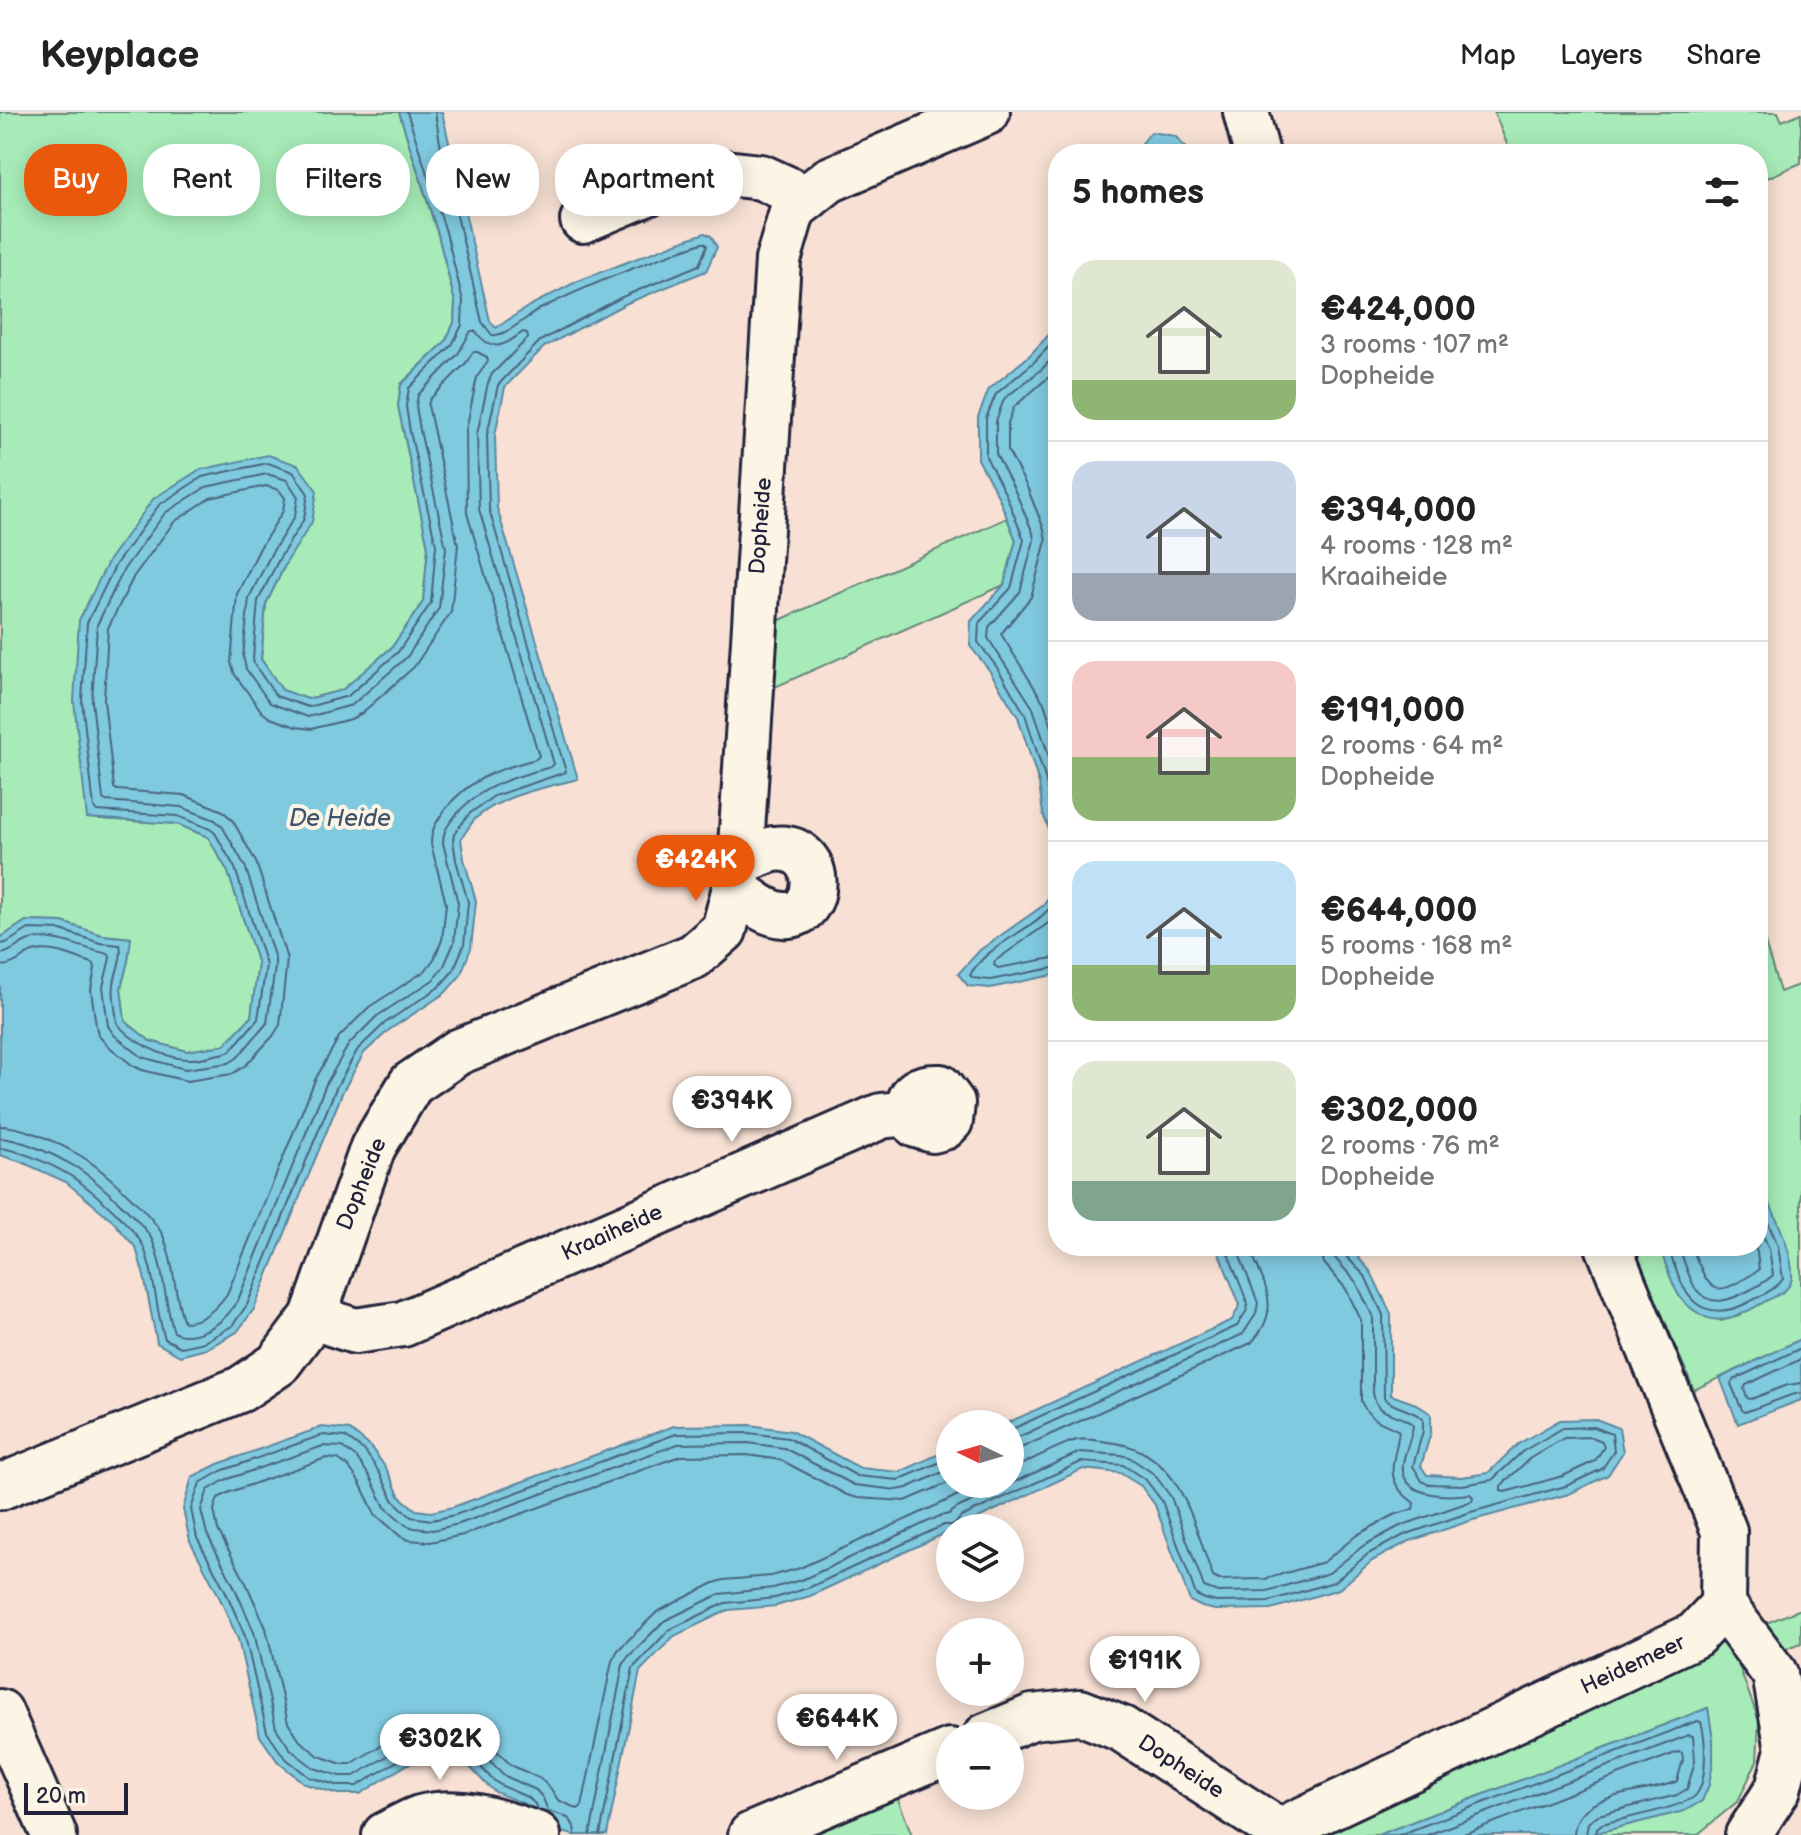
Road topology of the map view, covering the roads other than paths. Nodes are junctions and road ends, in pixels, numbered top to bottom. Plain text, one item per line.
1 (987, 112) edge
2 (1246, 112) edge
3 (1254, 144) edge
4 (807, 198) junction
5 (583, 220) dead end
6 (908, 1113) dead end
7 (1612, 1256) edge
8 (313, 1317) junction
9 (0, 1487) edge
10 (1723, 1605) junction
11 (1, 1716) edge
12 (1020, 1722) edge
13 (936, 1757) edge
14 (522, 1829) edge
15 (1279, 1833) edge
16 (54, 1835) edge
17 (385, 1835) edge
18 (751, 1835) edge
19 (1748, 1835) edge

1 - 4 street, Dopheide
2 - 3 street
4 - 5 street
4 - 8 street, Dopheide
6 - 8 street, Kraaiheide
7 - 10 street
8 - 9 street, Dopheide
10 - 15 street, Heidemeer
10 - 19 street
11 - 16 street
12 - 15 street, Dopheide
13 - 18 street
14 - 17 street

